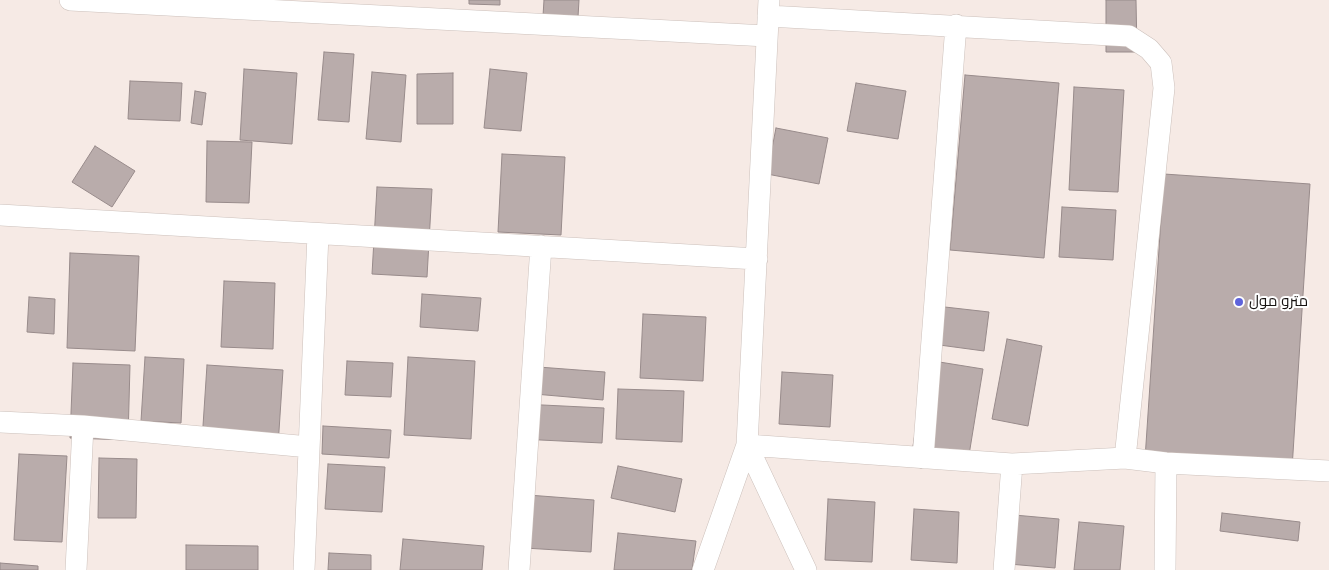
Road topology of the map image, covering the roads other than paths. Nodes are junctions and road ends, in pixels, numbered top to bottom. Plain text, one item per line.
1 (70, 0) edge
2 (768, 17) edge
3 (956, 25) junction
4 (0, 215) edge
5 (318, 234) junction
6 (541, 246) junction
7 (756, 259) junction
8 (0, 422) edge
9 (83, 426) junction
10 (747, 445) junction
11 (309, 447) junction
12 (923, 458) junction
13 (1124, 458) junction
14 (1166, 463) junction
15 (1012, 464) junction
16 (1329, 470) edge
17 (76, 570) edge
18 (304, 570) edge
19 (519, 570) edge
20 (703, 570) edge
21 (806, 570) edge
22 (1004, 570) edge
23 (1165, 570) edge

1 - 2 street
2 - 3 street
2 - 7 street
3 - 12 street
3 - 13 street
4 - 5 street
5 - 6 street
5 - 11 street
6 - 7 street
6 - 19 street
7 - 10 street
8 - 9 street
9 - 11 street
9 - 17 street
10 - 12 street
10 - 20 street
10 - 21 street
11 - 18 street
12 - 15 street
13 - 14 street
13 - 15 street
14 - 16 street
14 - 23 street
15 - 22 street

